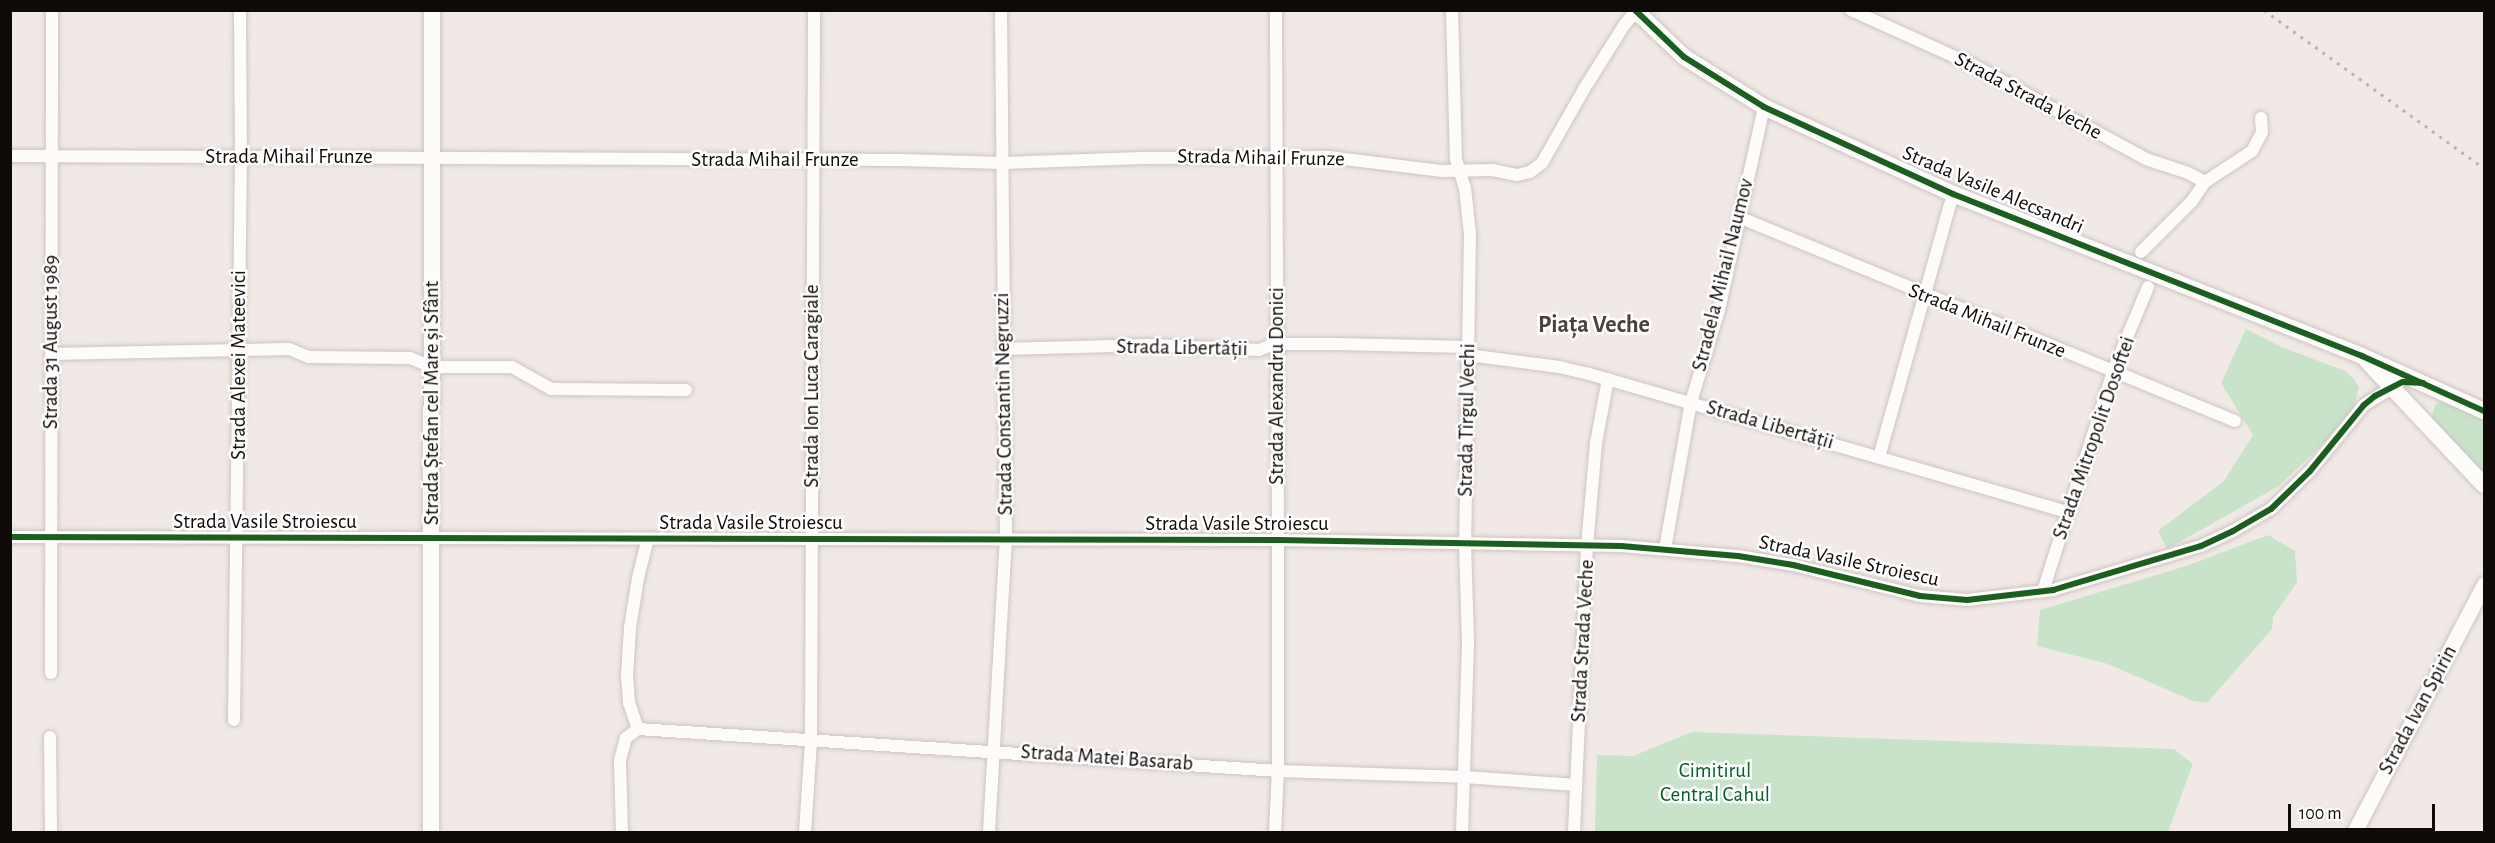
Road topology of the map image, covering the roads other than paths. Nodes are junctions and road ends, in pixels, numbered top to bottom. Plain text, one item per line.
1 (52, 10) edge
2 (240, 10) edge
3 (432, 10) edge
4 (814, 10) edge
5 (1001, 10) edge
6 (1276, 10) edge
7 (1452, 10) edge
8 (1851, 10) edge
9 (1635, 11) edge
10 (1764, 107) junction
11 (2261, 118) dead end
12 (10, 156) edge
13 (52, 156) junction
14 (241, 157) junction
15 (431, 157) junction
16 (1276, 157) junction
17 (813, 160) junction
18 (1001, 163) junction
19 (1459, 173) junction
20 (2205, 182) junction
21 (1950, 204) dead end
22 (1741, 218) junction
23 (2141, 252) dead end
24 (2148, 287) dead end
25 (1923, 295) junction
26 (1275, 344) junction
27 (239, 349) junction
28 (1003, 349) junction
29 (1468, 351) junction
30 (51, 354) junction
31 (2362, 356) junction
32 (432, 367) junction
33 (2113, 371) junction
34 (1608, 379) junction
35 (2423, 383) junction
36 (2390, 387) junction
37 (686, 390) dead end
38 (1691, 402) junction
39 (2484, 411) edge
40 (2235, 422) dead end
41 (1879, 457) junction
42 (2484, 485) edge
43 (2068, 512) junction
44 (10, 537) edge
45 (238, 537) junction
46 (52, 538) junction
47 (648, 538) junction
48 (432, 540) junction
49 (812, 540) junction
50 (1006, 540) junction
51 (1278, 540) junction
52 (1465, 544) junction
53 (1587, 546) junction
54 (1665, 549) junction
55 (2484, 584) edge
56 (2043, 591) junction
57 (51, 673) dead end
58 (234, 720) dead end
59 (638, 729) junction
60 (50, 736) dead end
61 (811, 741) junction
62 (993, 750) junction
63 (1278, 771) junction
64 (1465, 777) junction
65 (1576, 785) junction
66 (51, 832) edge
67 (431, 832) edge
68 (622, 832) edge
69 (805, 832) edge
70 (989, 832) edge
71 (1275, 832) edge
72 (1462, 832) edge
73 (1574, 832) edge
74 (2354, 832) edge

1 - 13 street, Strada 31 August 1989
2 - 14 street, Strada Alexei Mateevici
3 - 15 main road, Strada Ștefan cel Mare și Sfânt
4 - 17 street, Strada Ion Luca Caragiale
5 - 18 street, Strada Constantin Negruzzi
6 - 16 street, Strada Alexandru Donici
7 - 19 street, Strada Tîrgul Vechi
8 - 20 street, Strada Strada Veche
9 - 10 main road, Strada Vasile Alecsandri
9 - 19 street, Strada Mihail Frunze
10 - 22 street, Stradela Mihail Naumov
10 - 31 main road, Strada Vasile Alecsandri
11 - 20 street
12 - 13 street, Strada Mihail Frunze
13 - 14 street, Strada Mihail Frunze
13 - 30 street, Strada 31 August 1989
14 - 15 street, Strada Mihail Frunze
14 - 27 street, Strada Alexei Mateevici
15 - 17 street, Strada Mihail Frunze
15 - 32 main road, Strada Ștefan cel Mare și Sfânt
16 - 18 street, Strada Mihail Frunze
16 - 19 street, Strada Mihail Frunze
16 - 26 street, Strada Alexandru Donici
17 - 18 street, Strada Mihail Frunze
17 - 49 street, Strada Ion Luca Caragiale
18 - 28 street, Strada Constantin Negruzzi
19 - 29 street, Strada Tîrgul Vechi
20 - 23 street
21 - 25 street
22 - 25 street, Strada Mihail Frunze
22 - 38 street, Stradela Mihail Naumov
24 - 33 street, Strada Mitropolit Dosoftei
25 - 33 street, Strada Mihail Frunze
25 - 41 street
26 - 28 street, Strada Libertății
26 - 29 street, Strada Libertății
26 - 51 street, Strada Alexandru Donici
27 - 30 street
27 - 32 street
27 - 45 street, Strada Alexei Mateevici
28 - 50 street, Strada Constantin Negruzzi
29 - 34 street, Strada Libertății
29 - 52 street, Strada Tîrgul Vechi
30 - 46 street, Strada 31 August 1989
31 - 35 main road, Strada Vasile Alecsandri
31 - 36 main road
32 - 37 street
32 - 48 main road, Strada Ștefan cel Mare și Sfânt
33 - 40 street, Strada Mihail Frunze
33 - 43 street, Strada Mitropolit Dosoftei
34 - 38 street, Strada Libertății
34 - 53 street, Strada Strada Veche
35 - 36 street
35 - 39 main road, Strada Vasile Alecsandri
36 - 42 main road
36 - 56 street, Strada Vasile Stroiescu
38 - 41 street, Strada Libertății
38 - 54 street, Stradela Mihail Naumov
41 - 43 street, Strada Libertății
43 - 56 street, Strada Mitropolit Dosoftei
44 - 46 street, Strada Vasile Stroiescu
45 - 46 street, Strada Vasile Stroiescu
45 - 48 street, Strada Vasile Stroiescu
45 - 58 street, Strada Alexei Mateevici
46 - 57 street, Strada 31 August 1989
47 - 48 street, Strada Vasile Stroiescu
47 - 49 street, Strada Vasile Stroiescu
47 - 59 street
48 - 67 main road, Strada Ștefan cel Mare și Sfânt
49 - 50 street, Strada Vasile Stroiescu
49 - 61 street, Strada Ion Luca Caragiale
50 - 51 street, Strada Vasile Stroiescu
50 - 62 street, Strada Constantin Negruzzi
51 - 52 street, Strada Vasile Stroiescu
51 - 63 street, Strada Alexandru Donici
52 - 53 street, Strada Vasile Stroiescu
52 - 64 street, Strada Tîrgul Vechi
53 - 54 street, Strada Vasile Stroiescu
53 - 65 street, Strada Strada Veche
54 - 56 street, Strada Vasile Stroiescu
55 - 74 street, Strada Ivan Spirin
59 - 61 street, Strada Matei Basarab
59 - 68 street
60 - 66 street
61 - 62 street, Strada Matei Basarab
61 - 69 street, Strada Ion Luca Caragiale
62 - 63 street, Strada Matei Basarab
62 - 70 street, Strada Constantin Negruzzi
63 - 64 street, Strada Matei Basarab
63 - 71 street, Strada Alexandru Donici
64 - 65 street, Strada Matei Basarab
64 - 72 street, Strada Tîrgul Vechi
65 - 73 street, Strada Strada Veche

